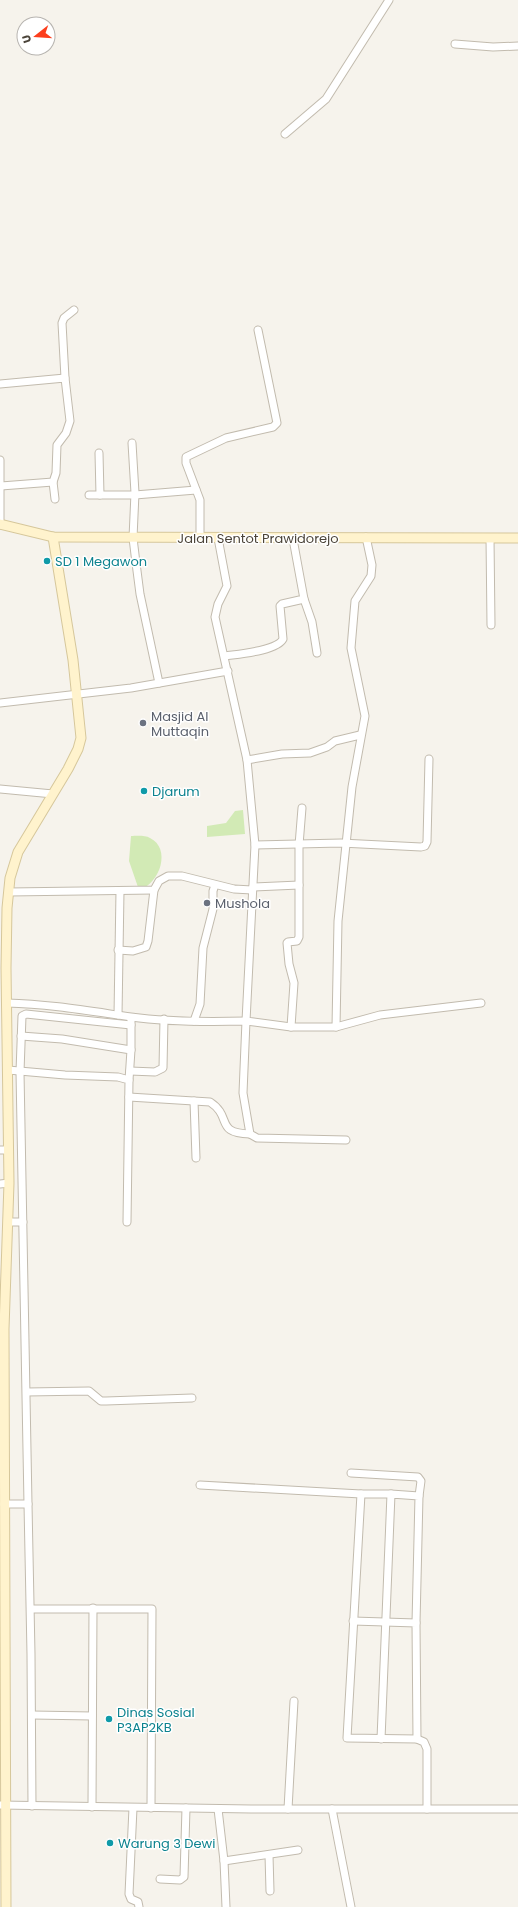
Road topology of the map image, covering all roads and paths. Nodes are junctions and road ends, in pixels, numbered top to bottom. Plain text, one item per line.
1 (389, 0) edge
2 (455, 44) dead end
3 (518, 46) edge
4 (285, 134) dead end
5 (74, 310) dead end
6 (258, 330) dead end
7 (66, 378) junction
8 (0, 384) edge
9 (132, 443) dead end
10 (99, 453) dead end
11 (0, 460) edge
12 (53, 482) junction
13 (1, 486) junction
14 (196, 490) junction
15 (89, 495) dead end
16 (100, 495) junction
17 (135, 496) junction
18 (55, 499) dead end
19 (0, 524) edge
20 (53, 537) junction
21 (366, 537) junction
22 (133, 538) junction
23 (200, 538) junction
24 (218, 538) junction
25 (293, 538) junction
26 (490, 538) junction
27 (518, 538) edge
28 (304, 599) junction
29 (491, 625) dead end
30 (317, 653) dead end
31 (225, 656) junction
32 (228, 671) junction
33 (159, 683) junction
34 (77, 695) junction
35 (0, 703) edge
36 (360, 735) junction
37 (429, 759) dead end
38 (248, 760) junction
39 (0, 789) edge
40 (53, 794) junction
41 (302, 808) dead end
42 (346, 844) junction
43 (255, 845) junction
44 (299, 845) junction
45 (215, 885) junction
46 (299, 885) junction
47 (253, 888) junction
48 (154, 890) junction
49 (120, 891) junction
50 (9, 892) junction
51 (4, 946) edge
52 (118, 950) junction
53 (4, 978) edge
54 (7, 1003) junction
55 (481, 1003) dead end
56 (118, 1015) junction
57 (164, 1019) junction
58 (131, 1021) junction
59 (194, 1021) junction
60 (246, 1021) junction
61 (336, 1026) junction
62 (292, 1027) junction
63 (22, 1036) junction
64 (131, 1050) junction
65 (8, 1070) junction
66 (130, 1071) junction
67 (20, 1072) junction
68 (129, 1080) junction
69 (129, 1097) junction
70 (194, 1101) junction
71 (22, 1134) junction
72 (250, 1134) junction
73 (8, 1135) junction
74 (346, 1140) dead end
75 (3, 1150) edge
76 (196, 1158) dead end
77 (5, 1183) edge
78 (8, 1222) junction
79 (23, 1222) junction
80 (127, 1222) dead end
81 (2, 1374) edge
82 (27, 1392) junction
83 (192, 1398) dead end
84 (351, 1473) dead end
85 (200, 1485) dead end
86 (361, 1494) junction
87 (391, 1494) junction
88 (419, 1496) junction
89 (4, 1504) junction
90 (21, 1504) junction
91 (93, 1608) junction
92 (31, 1609) junction
93 (353, 1621) junction
94 (384, 1622) junction
95 (416, 1623) junction
96 (294, 1701) dead end
97 (2, 1706) edge
98 (32, 1715) junction
99 (92, 1716) junction
100 (381, 1739) junction
101 (417, 1739) junction
102 (2, 1805) edge
103 (29, 1806) junction
104 (92, 1807) junction
105 (133, 1808) junction
106 (152, 1808) junction
107 (186, 1808) junction
108 (218, 1809) junction
109 (288, 1809) junction
110 (332, 1809) junction
111 (427, 1809) junction
112 (518, 1809) edge
113 (298, 1850) dead end
114 (269, 1855) junction
115 (224, 1861) junction
116 (160, 1880) dead end
117 (270, 1890) dead end
118 (6, 1907) edge
119 (139, 1907) edge
120 (226, 1907) edge
121 (352, 1907) edge

1 - 4 street
2 - 3 street
5 - 7 street
6 - 14 street
7 - 8 street
7 - 12 street
9 - 17 street
10 - 16 street
11 - 13 street
12 - 13 street
12 - 18 street
13 - 19 street
14 - 17 street
14 - 23 street
15 - 16 street
16 - 17 street
17 - 22 street
19 - 20 street, Jalan Sentot Prawidorejo
20 - 22 street, Jalan Sentot Prawidorejo
20 - 34 street
21 - 25 street, Jalan Sentot Prawidorejo
21 - 26 street, Jalan Sentot Prawidorejo
21 - 36 street
22 - 23 street, Jalan Sentot Prawidorejo
22 - 33 street
23 - 24 street, Jalan Sentot Prawidorejo
24 - 25 street, Jalan Sentot Prawidorejo
24 - 31 street
25 - 28 street
26 - 27 street, Jalan Sentot Prawidorejo
26 - 29 street
28 - 30 street
28 - 31 street
31 - 32 street
32 - 33 street
32 - 38 street
33 - 34 street
34 - 35 street
34 - 40 street
36 - 38 street
36 - 42 street
37 - 42 street
38 - 43 street
39 - 40 street
40 - 50 street
41 - 44 street
42 - 44 street
42 - 61 street
43 - 44 street
43 - 47 street
44 - 46 street
45 - 47 street
45 - 48 street
45 - 59 street
46 - 47 street
46 - 62 street
47 - 60 street
48 - 49 street
48 - 52 street
49 - 50 street
49 - 52 street
50 - 51 street
51 - 53 street
52 - 56 street
53 - 54 street
54 - 56 street
54 - 65 street
55 - 61 street
56 - 58 street
57 - 58 street
57 - 59 street
57 - 66 street
58 - 63 street
58 - 64 street
59 - 60 street
60 - 62 street
60 - 72 street
61 - 62 street
63 - 64 street
63 - 67 street
64 - 66 street
65 - 67 street
65 - 73 street
66 - 68 street
67 - 68 street
67 - 71 street
68 - 69 street
69 - 70 street
69 - 80 street
70 - 72 street
70 - 76 street
71 - 73 street
71 - 79 street
72 - 74 street
73 - 75 street
75 - 77 street
77 - 78 street
78 - 79 street
78 - 81 street
79 - 82 street
81 - 89 street
82 - 83 street
82 - 90 street
84 - 88 street
85 - 86 street
86 - 87 street
86 - 93 street
87 - 88 street
87 - 94 street
88 - 95 street
89 - 90 street
89 - 97 street
90 - 92 street
91 - 92 street
91 - 99 street
91 - 106 street
92 - 98 street
93 - 94 street
93 - 100 street
94 - 95 street
94 - 100 street
95 - 101 street
96 - 109 street
97 - 102 street
98 - 99 street
98 - 103 street
99 - 104 street
100 - 101 street
101 - 111 street
102 - 103 street
102 - 118 street
103 - 104 street
104 - 105 street
105 - 106 street
105 - 119 street
106 - 107 street
107 - 108 street
107 - 116 street
108 - 109 street
108 - 115 street
109 - 110 street
110 - 111 street
110 - 121 street
111 - 112 street
113 - 114 street
114 - 115 street
114 - 117 street
115 - 120 street

